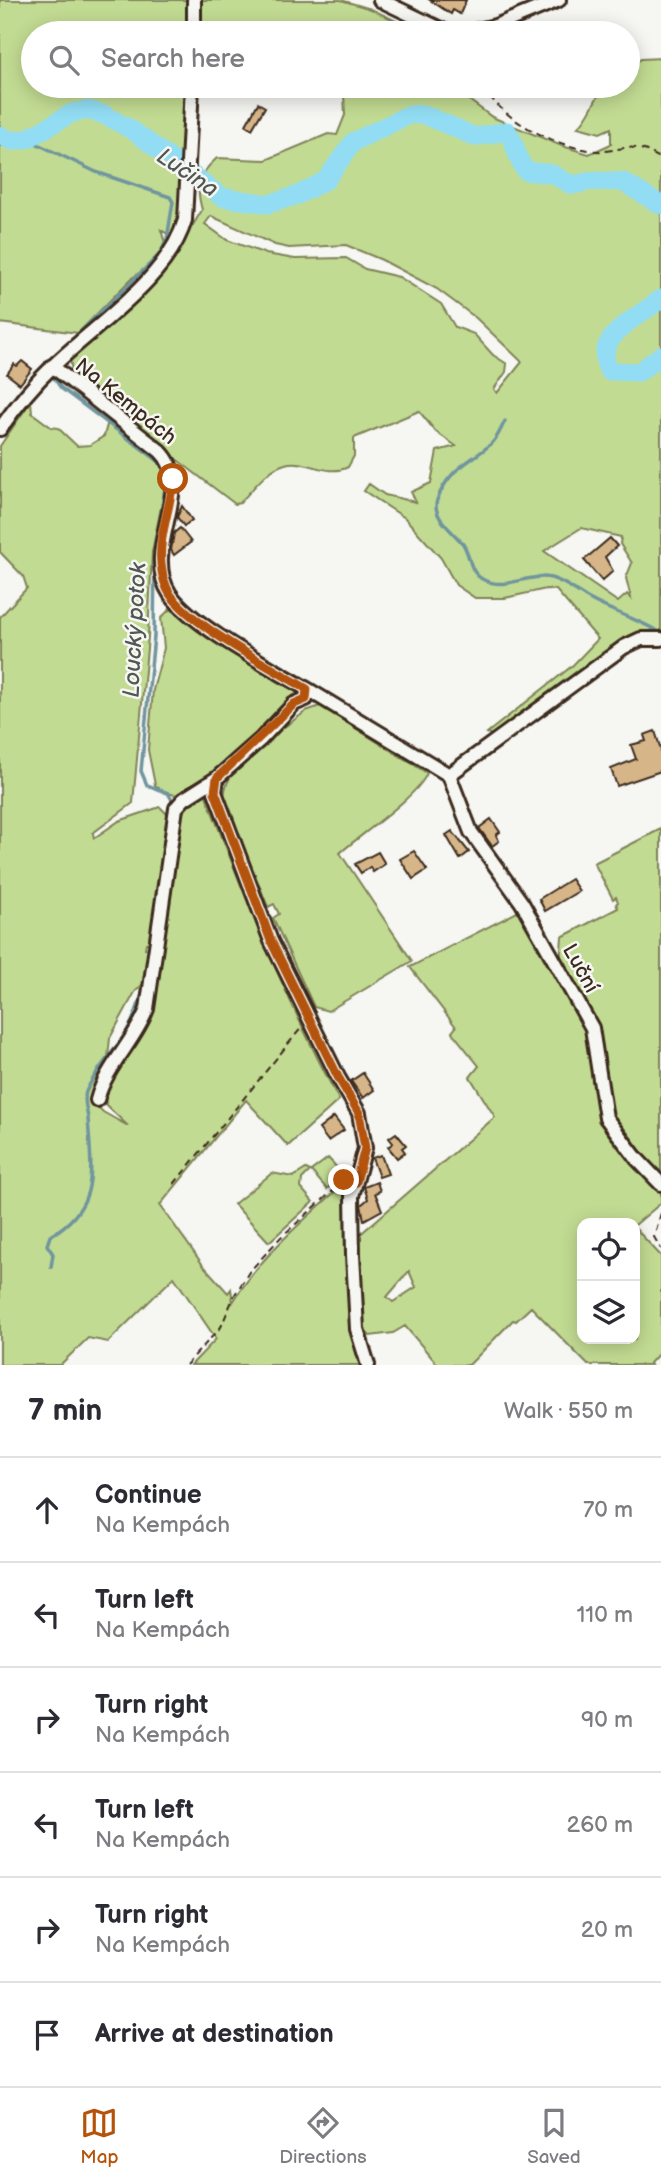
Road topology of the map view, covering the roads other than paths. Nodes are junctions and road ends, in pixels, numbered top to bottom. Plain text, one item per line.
1 (194, 0) edge
2 (380, 0) edge
3 (559, 0) edge
4 (194, 21) edge
5 (424, 21) edge
6 (507, 21) edge
7 (192, 98) edge
8 (52, 366) junction
9 (0, 429) edge
10 (661, 639) edge
11 (307, 689) junction
12 (449, 775) junction
13 (217, 778) junction
14 (97, 1100) dead end
15 (661, 1184) edge
16 (368, 1365) edge

1 - 4 street
2 - 5 street
3 - 6 street
7 - 8 street, Na Kempách
8 - 9 street
8 - 11 street, Na Kempách
10 - 12 street
11 - 12 street
11 - 13 street
12 - 15 street, Luční
13 - 14 street
13 - 16 street

